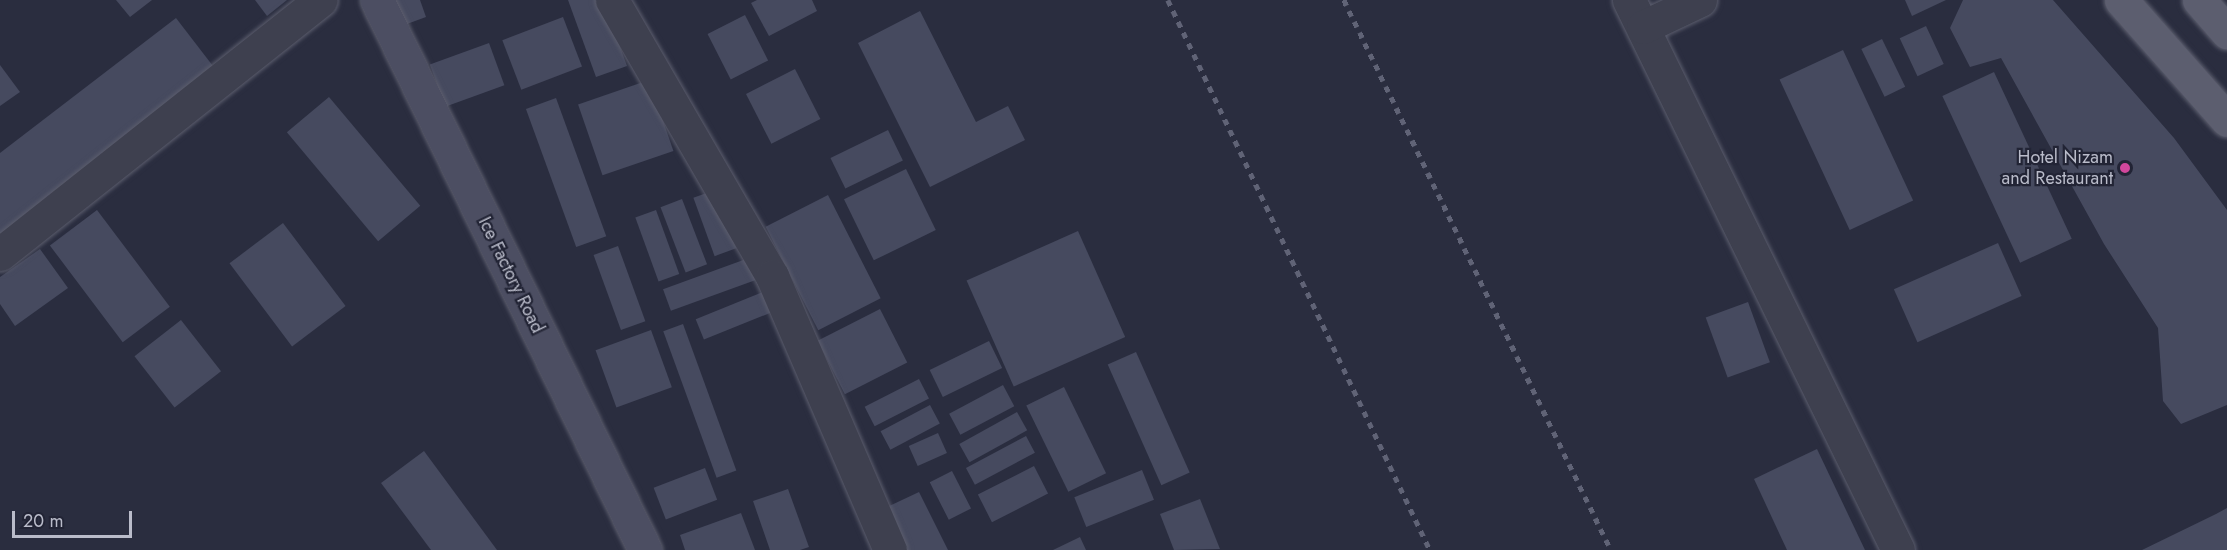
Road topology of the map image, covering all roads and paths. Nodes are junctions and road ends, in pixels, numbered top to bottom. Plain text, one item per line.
1 (321, 0) edge
2 (377, 0) edge
3 (612, 0) edge
4 (1700, 0) edge
5 (2121, 0) edge
6 (2199, 0) edge
7 (1636, 14) edge
8 (2227, 32) edge
9 (2227, 120) edge
10 (0, 254) edge
11 (645, 550) edge
12 (890, 550) edge
13 (1898, 550) edge

1 - 10 street
2 - 11 street, Ice Factory Road
3 - 12 street
4 - 7 street
5 - 9 main road
6 - 8 main road
7 - 13 street

